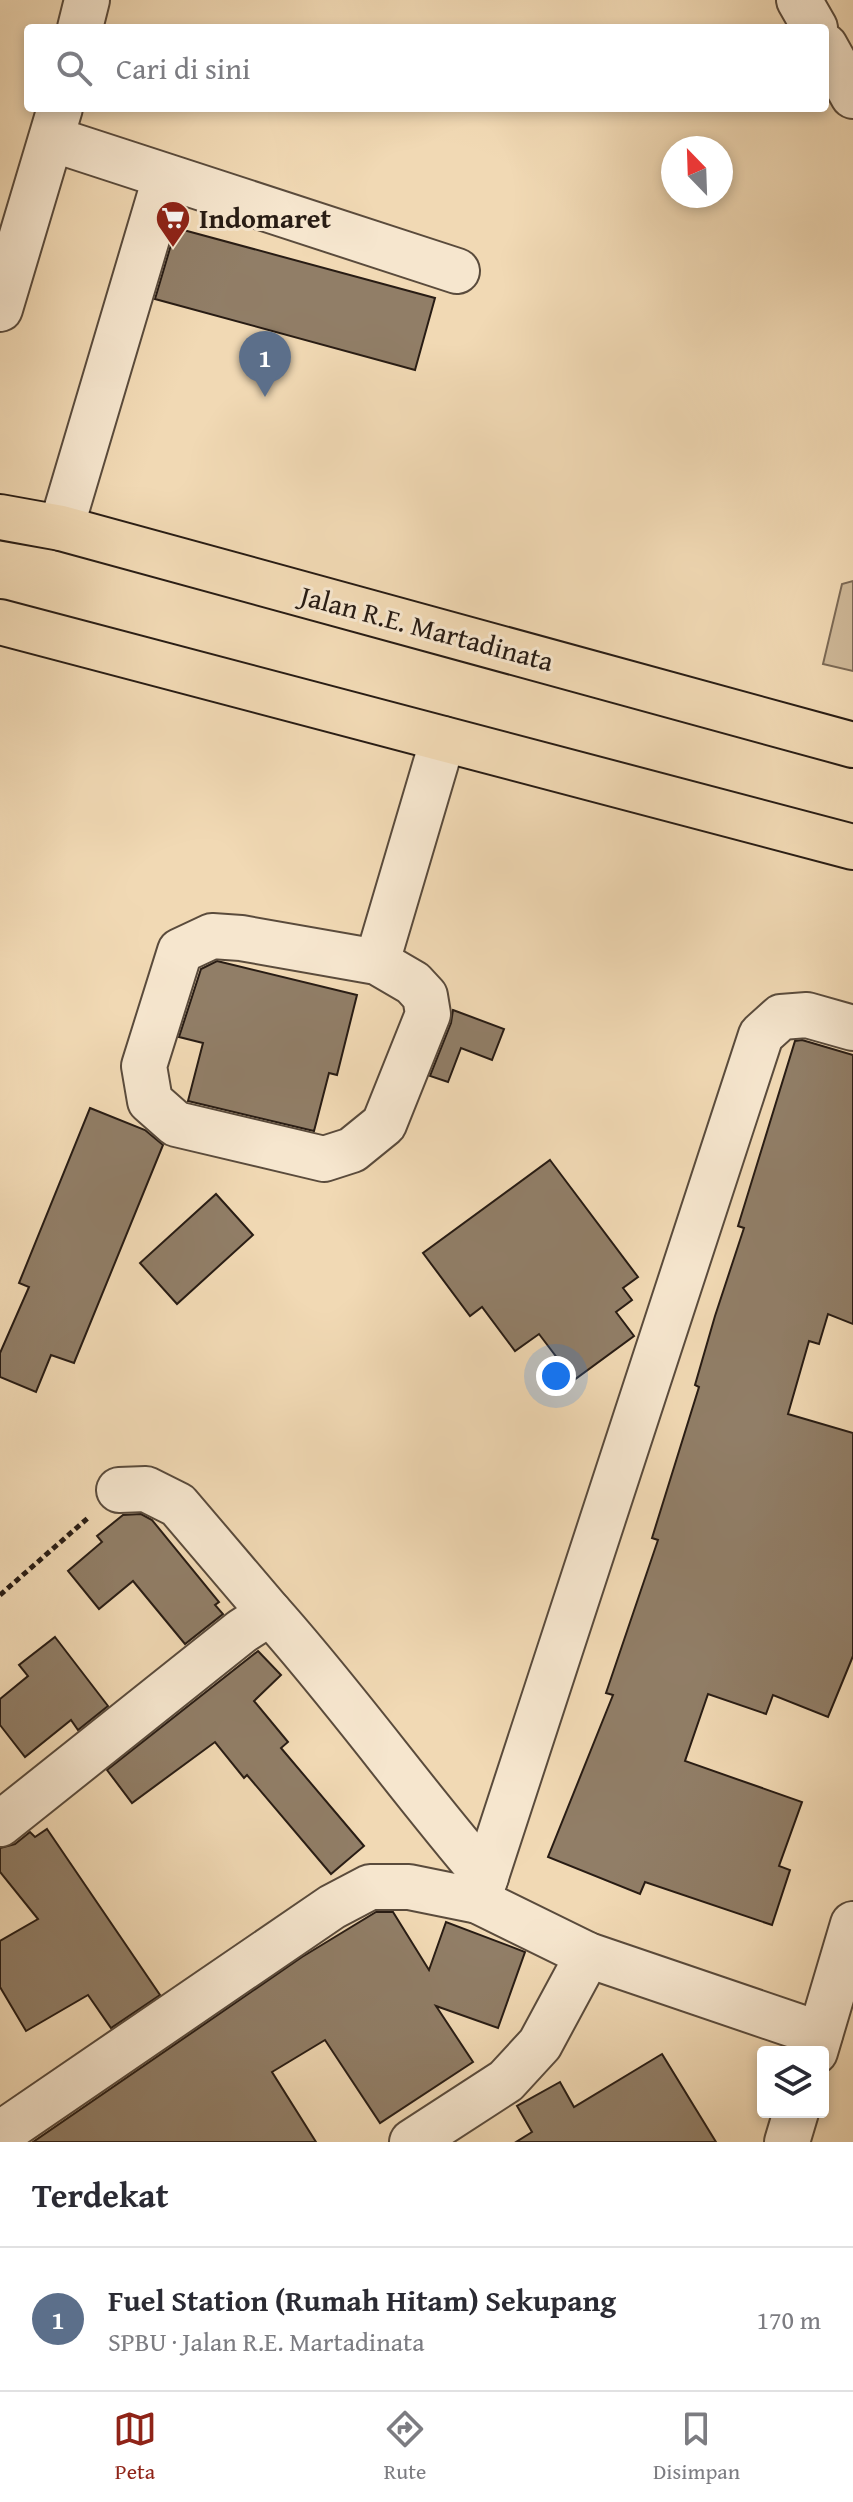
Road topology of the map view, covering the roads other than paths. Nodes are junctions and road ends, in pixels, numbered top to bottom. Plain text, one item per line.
1 (87, 0) edge
2 (799, 0) edge
3 (81, 24) edge
4 (813, 24) edge
5 (829, 53) edge
6 (853, 96) edge
7 (56, 123) edge
8 (165, 178) junction
9 (457, 271) dead end
10 (0, 309) edge
11 (0, 517) edge
12 (61, 528) junction
13 (0, 622) edge
14 (443, 739) junction
15 (853, 745) edge
16 (853, 847) edge
17 (377, 962) junction
18 (853, 1028) edge
19 (119, 1490) road end
20 (270, 1613) junction
21 (0, 1824) edge
22 (482, 1889) junction
23 (853, 1924) edge
24 (588, 1955) junction
25 (817, 2043) edge
26 (794, 2118) edge
27 (0, 2134) edge
28 (412, 2142) edge
29 (787, 2142) edge

1 - 3 street
2 - 4 street
5 - 6 street
7 - 8 street
7 - 10 street
8 - 9 street
8 - 12 street
11 - 12 highway, Jalan R.E. Martadinata
12 - 15 highway, Jalan R.E. Martadinata
13 - 14 highway
14 - 16 highway
14 - 17 street
17 - 17 street
18 - 22 street
19 - 20 street
20 - 21 street
20 - 22 street
22 - 24 street
22 - 27 street
23 - 25 street
24 - 25 street
24 - 28 street
26 - 29 street

